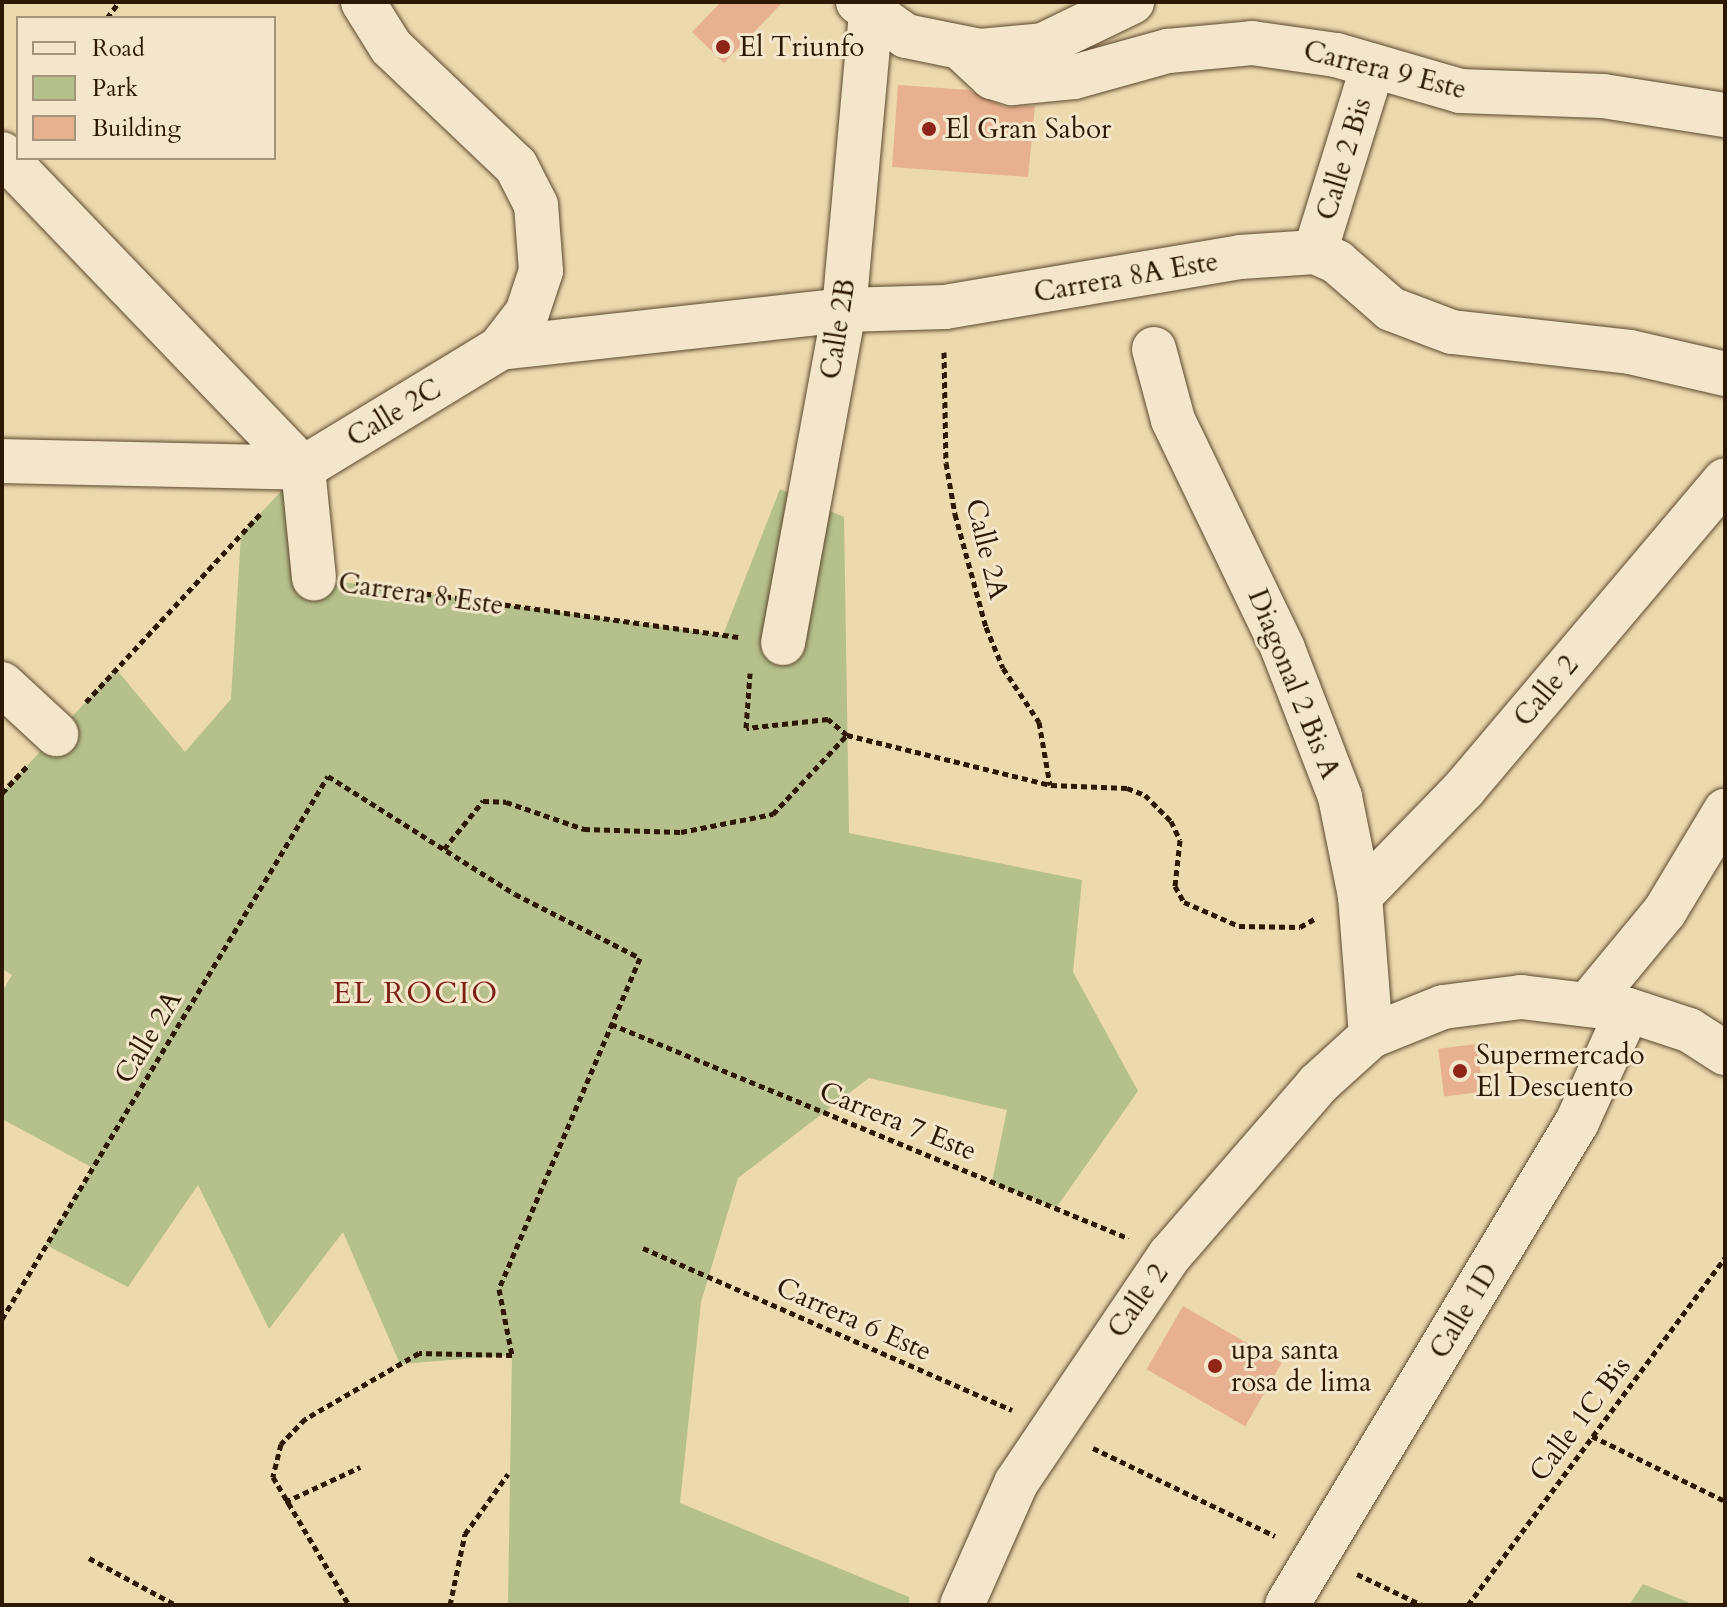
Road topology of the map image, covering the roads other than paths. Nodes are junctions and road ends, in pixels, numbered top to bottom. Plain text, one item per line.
1 (363, 2) edge
2 (1132, 2) edge
3 (864, 7) edge
4 (963, 50) junction
5 (1373, 66) junction
6 (1725, 115) edge
7 (2, 154) edge
8 (1315, 252) junction
9 (844, 310) junction
10 (500, 348) junction
11 (1154, 349) dead end
12 (1725, 374) edge
13 (2, 461) edge
14 (303, 468) junction
15 (1725, 480) edge
16 (314, 578) road end
17 (783, 643) road end
18 (2, 684) edge
19 (56, 734) road end
20 (1725, 811) edge
21 (1360, 896) junction
22 (1608, 1007) junction
23 (1371, 1036) junction
24 (1725, 1053) edge
25 (962, 1605) edge
26 (1287, 1605) edge

1 - 10 street, Calle 2C
2 - 4 street
3 - 4 street
3 - 9 street, Calle 2B
4 - 5 street, Carrera 9 Este
5 - 6 street, Carrera 9 Este
5 - 8 street, Calle 2 Bis
7 - 14 street
8 - 9 street, Carrera 8A Este
8 - 12 street
9 - 10 street, Carrera 8A Este
9 - 17 street, Calle 2B
10 - 14 street, Calle 2C
11 - 21 street, Diagonal 2 Bis A
13 - 14 street
14 - 16 street, Carrera 8 Este
15 - 21 street, Calle 2
18 - 19 street
20 - 22 street, Calle 1D
21 - 23 street, Diagonal 2 Bis A
22 - 23 street
22 - 24 street
22 - 26 street, Calle 1D
23 - 25 street, Calle 2

